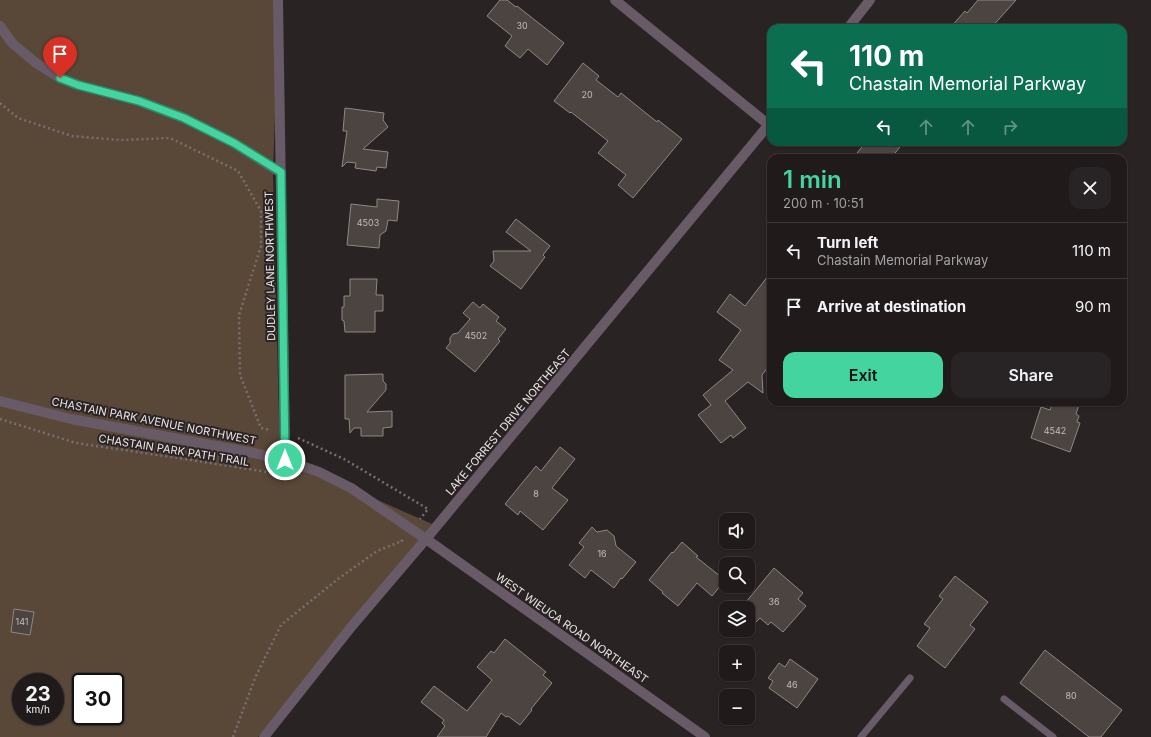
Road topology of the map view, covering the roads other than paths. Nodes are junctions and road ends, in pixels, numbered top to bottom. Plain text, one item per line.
1 (278, 0) edge
2 (614, 0) edge
3 (870, 0) edge
4 (851, 24) edge
5 (0, 26) edge
6 (767, 122) edge
7 (767, 128) edge
8 (281, 172) junction
9 (0, 401) edge
10 (285, 460) junction
11 (426, 539) junction
12 (910, 678) dead end
13 (1004, 699) dead end
14 (1044, 730) junction
15 (264, 737) edge
16 (705, 737) edge
17 (861, 737) edge
18 (1038, 737) edge
19 (1053, 737) edge

1 - 8 street, DUDLEY LANE NORTHWEST
2 - 6 street
3 - 4 street
5 - 8 street
7 - 11 street, LAKE FORREST DRIVE NORTHEAST
8 - 10 street, DUDLEY LANE NORTHWEST
9 - 10 street, CHASTAIN PARK AVENUE NORTHWEST
10 - 11 street, CHASTAIN PARK AVENUE NORTHWEST
11 - 15 street, LAKE FORREST DRIVE NORTHEAST
11 - 16 street, WEST WIEUCA ROAD NORTHEAST
12 - 17 lane
13 - 14 lane
14 - 18 lane
14 - 19 lane

